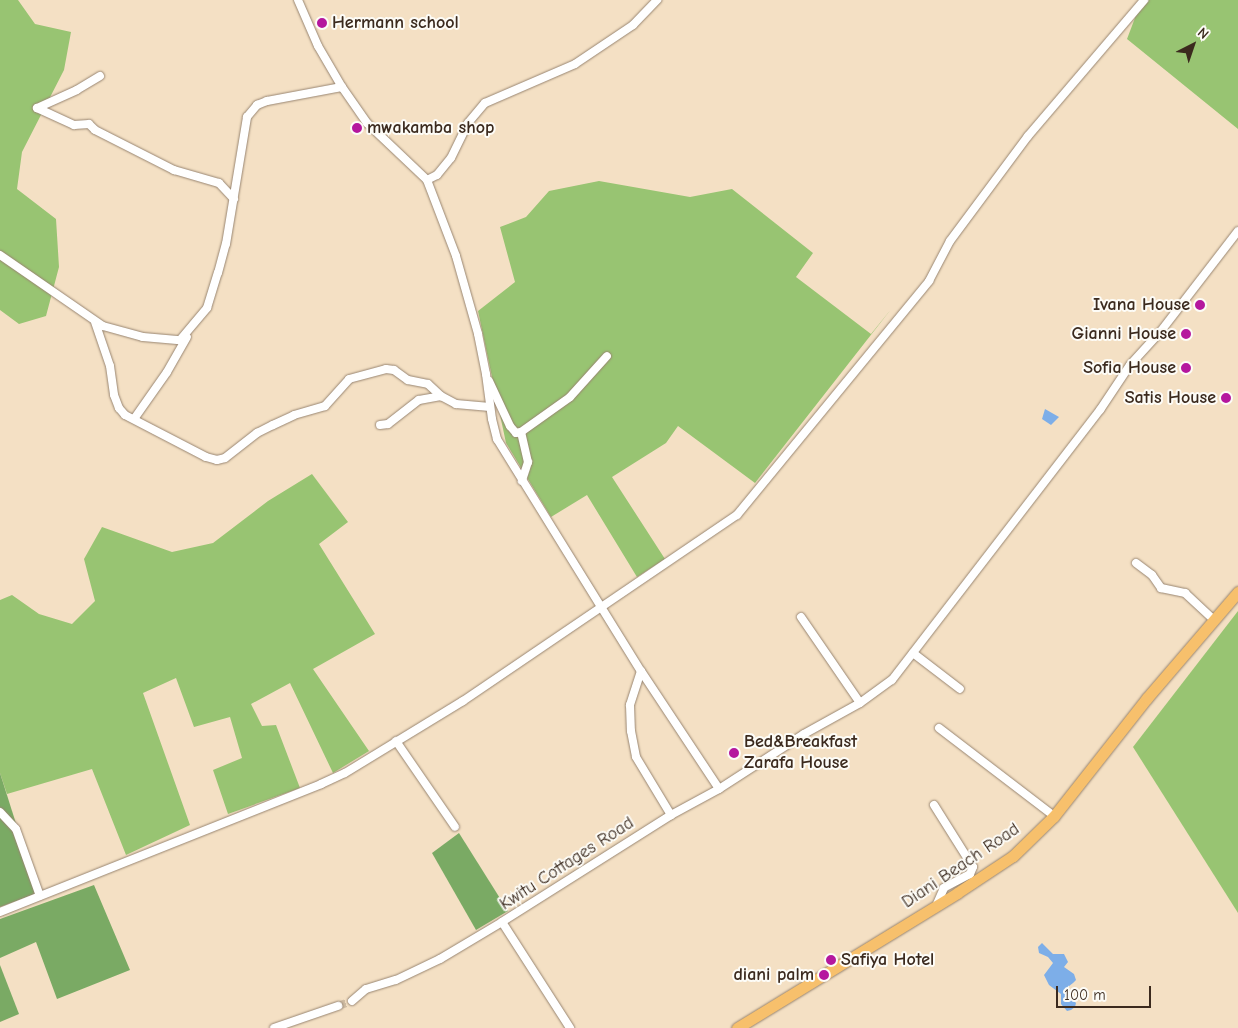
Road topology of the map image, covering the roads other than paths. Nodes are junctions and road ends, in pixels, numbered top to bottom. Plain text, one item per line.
1 (298, 0) edge
2 (657, 0) edge
3 (1144, 0) edge
4 (100, 76) dead end
5 (342, 87) junction
6 (428, 180) junction
7 (234, 199) junction
8 (1238, 231) edge
9 (0, 255) edge
10 (96, 322) junction
11 (190, 331) junction
12 (607, 356) dead end
13 (486, 374) junction
14 (441, 396) junction
15 (490, 407) junction
16 (134, 419) junction
17 (380, 425) dead end
18 (521, 432) junction
19 (522, 480) junction
20 (1136, 563) dead end
21 (1238, 592) edge
22 (601, 606) junction
23 (801, 617) dead end
24 (1213, 619) junction
25 (913, 654) junction
26 (641, 671) junction
27 (960, 690) dead end
28 (860, 703) junction
29 (940, 728) dead end
30 (396, 741) junction
31 (719, 789) junction
32 (934, 805) dead end
33 (0, 812) edge
34 (669, 812) junction
35 (1054, 816) junction
36 (455, 826) dead end
37 (40, 896) junction
38 (936, 906) junction
39 (0, 912) edge
40 (502, 922) junction
41 (352, 1001) tunnel mouth
42 (338, 1006) tunnel mouth
43 (274, 1028) edge
44 (570, 1028) edge
45 (737, 1028) edge

1 - 5 street
2 - 6 street
3 - 22 street
4 - 7 street
5 - 6 street
5 - 7 street
6 - 13 street
7 - 11 street
8 - 25 street, Kwitu Cottages Road
9 - 10 street
10 - 11 street
10 - 16 street
11 - 16 street
12 - 18 street
13 - 15 street
13 - 18 street
14 - 15 street
14 - 16 street
14 - 17 street
15 - 19 street
18 - 19 street
19 - 22 street
20 - 24 street
21 - 24 main road, Diani Beach Road
22 - 26 street
22 - 30 street
23 - 28 street
24 - 35 main road, Diani Beach Road
25 - 27 street
25 - 28 street, Kwitu Cottages Road
26 - 31 street
26 - 34 street
28 - 31 street, Kwitu Cottages Road
29 - 35 street
30 - 36 street
30 - 37 street
31 - 34 street, Kwitu Cottages Road
32 - 38 street
33 - 37 street
34 - 40 street, Kwitu Cottages Road
35 - 38 main road, Diani Beach Road
37 - 39 street
38 - 45 main road, Diani Beach Road
40 - 41 street
40 - 44 street, Kwitu Cottages Road
42 - 43 street

